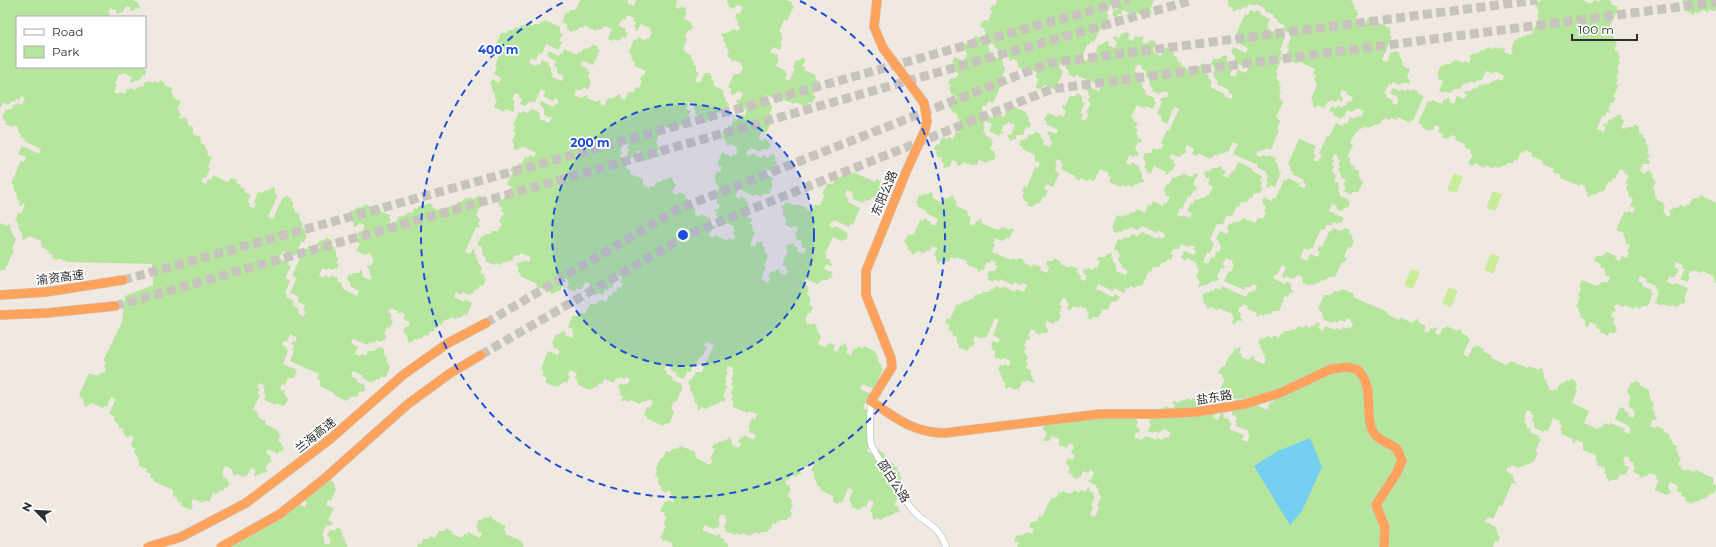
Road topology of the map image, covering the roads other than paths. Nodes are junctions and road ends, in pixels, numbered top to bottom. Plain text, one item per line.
1 (877, 0) edge
2 (123, 280) tunnel mouth
3 (0, 295) edge
4 (115, 306) tunnel mouth
5 (0, 315) edge
6 (486, 323) tunnel mouth
7 (481, 355) tunnel mouth
8 (871, 401) junction
9 (148, 547) edge
10 (221, 547) edge
11 (946, 547) edge
12 (1384, 547) edge

1 - 8 highway, 东阳公路
2 - 3 highway, 渝资高速
4 - 5 highway
6 - 9 highway, 兰海高速
7 - 10 highway
8 - 11 street, 邵白公路
8 - 12 highway, 盐东路

